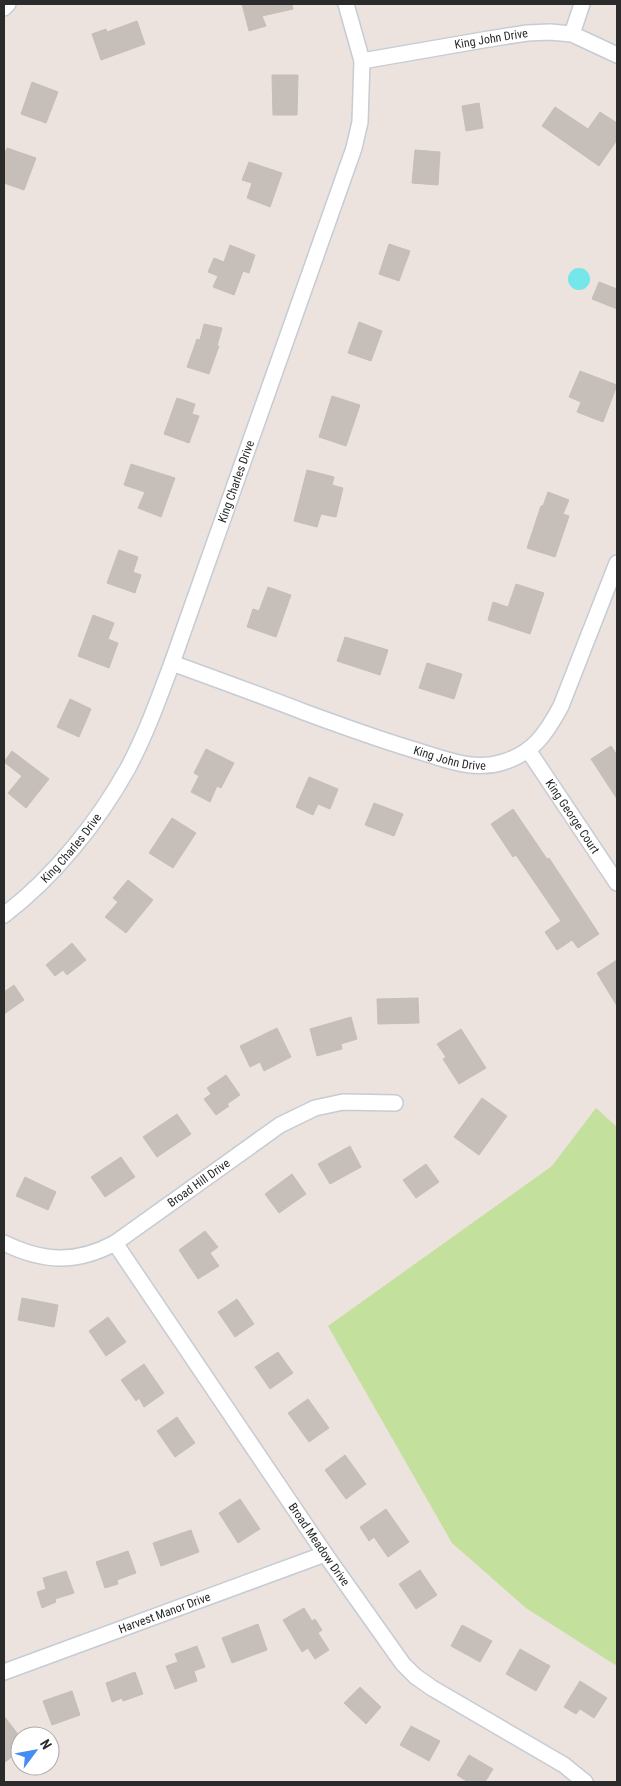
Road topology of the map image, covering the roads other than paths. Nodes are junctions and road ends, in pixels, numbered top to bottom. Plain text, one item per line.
1 (8, 4) edge
2 (346, 4) edge
3 (582, 4) edge
4 (4, 8) edge
5 (572, 34) junction
6 (617, 55) edge
7 (362, 61) junction
8 (617, 562) edge
9 (172, 663) junction
10 (528, 750) junction
11 (617, 883) edge
12 (4, 914) edge
13 (395, 1103) dead end
14 (4, 1243) edge
15 (115, 1243) junction
16 (325, 1554) junction
17 (4, 1672) edge
18 (584, 1782) edge

1 - 4 street
2 - 7 street, King Charles Drive
3 - 5 street
5 - 6 street, King John Drive
5 - 7 street, King John Drive
7 - 9 street, King Charles Drive
8 - 10 street, King John Drive
9 - 10 street, King John Drive
9 - 12 street, King Charles Drive
10 - 11 street, King George Court
13 - 15 street, Broad Hill Drive
14 - 15 street, Broad Hill Drive
15 - 16 street, Broad Meadow Drive
16 - 17 street, Harvest Manor Drive
16 - 18 street, Broad Meadow Drive

